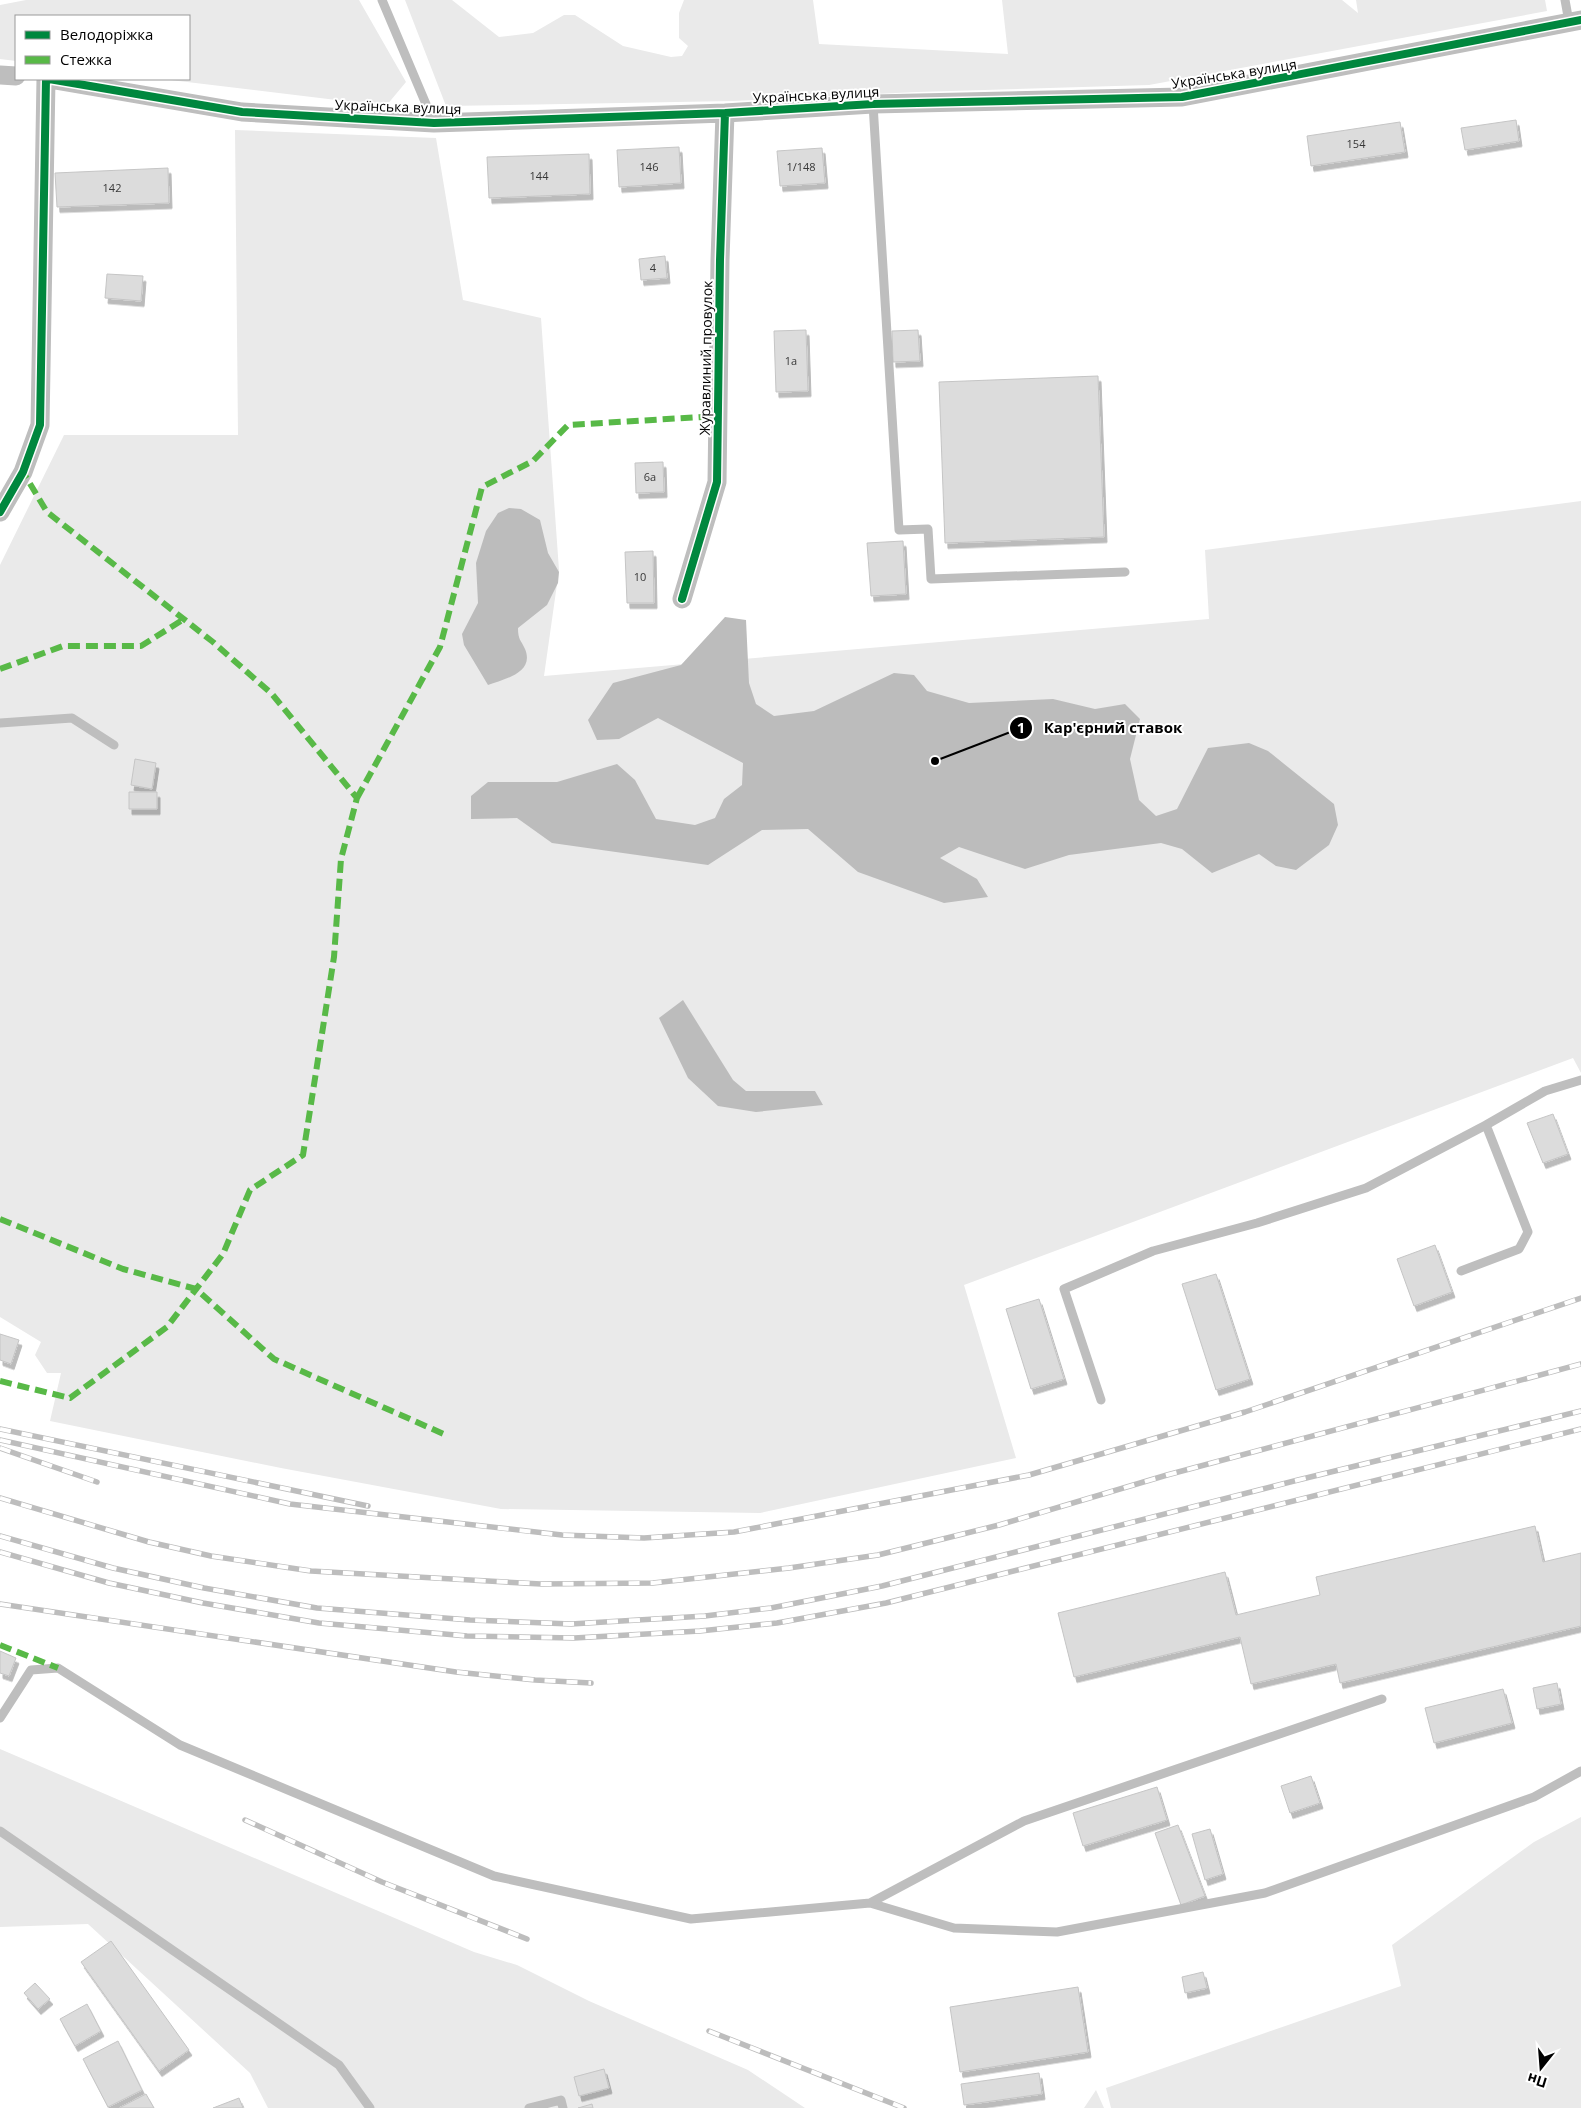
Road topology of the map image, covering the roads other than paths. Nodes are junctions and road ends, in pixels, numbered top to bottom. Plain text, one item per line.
1 (382, 0) edge
2 (1566, 0) edge
3 (1575, 21) edge
4 (0, 75) edge
5 (15, 76) edge
6 (48, 80) edge
7 (54, 80) edge
8 (873, 104) junction
9 (725, 113) junction
10 (434, 123) junction
11 (0, 512) edge
12 (1125, 572) dead end
13 (682, 599) dead end
14 (0, 723) edge
15 (114, 745) dead end
16 (1581, 1080) edge
17 (1486, 1125) junction
18 (1461, 1271) dead end
19 (1101, 1400) dead end
20 (1382, 1699) dead end
21 (0, 1718) edge
22 (1581, 1771) edge
23 (0, 1831) edge
24 (870, 1902) junction
25 (370, 2108) edge
26 (529, 2108) edge
27 (563, 2108) edge

1 - 10 lane
2 - 3 lane
3 - 8 street, Українська вулиця
4 - 5 street
6 - 11 street
7 - 10 street, Українська вулиця
8 - 9 street, Українська вулиця
8 - 12 lane
9 - 10 street, Українська вулиця
9 - 13 street, Журавлиний провулок
14 - 15 lane
16 - 17 lane
17 - 18 lane
17 - 19 lane
20 - 24 lane
21 - 24 lane
22 - 24 lane
23 - 25 lane
26 - 27 lane

